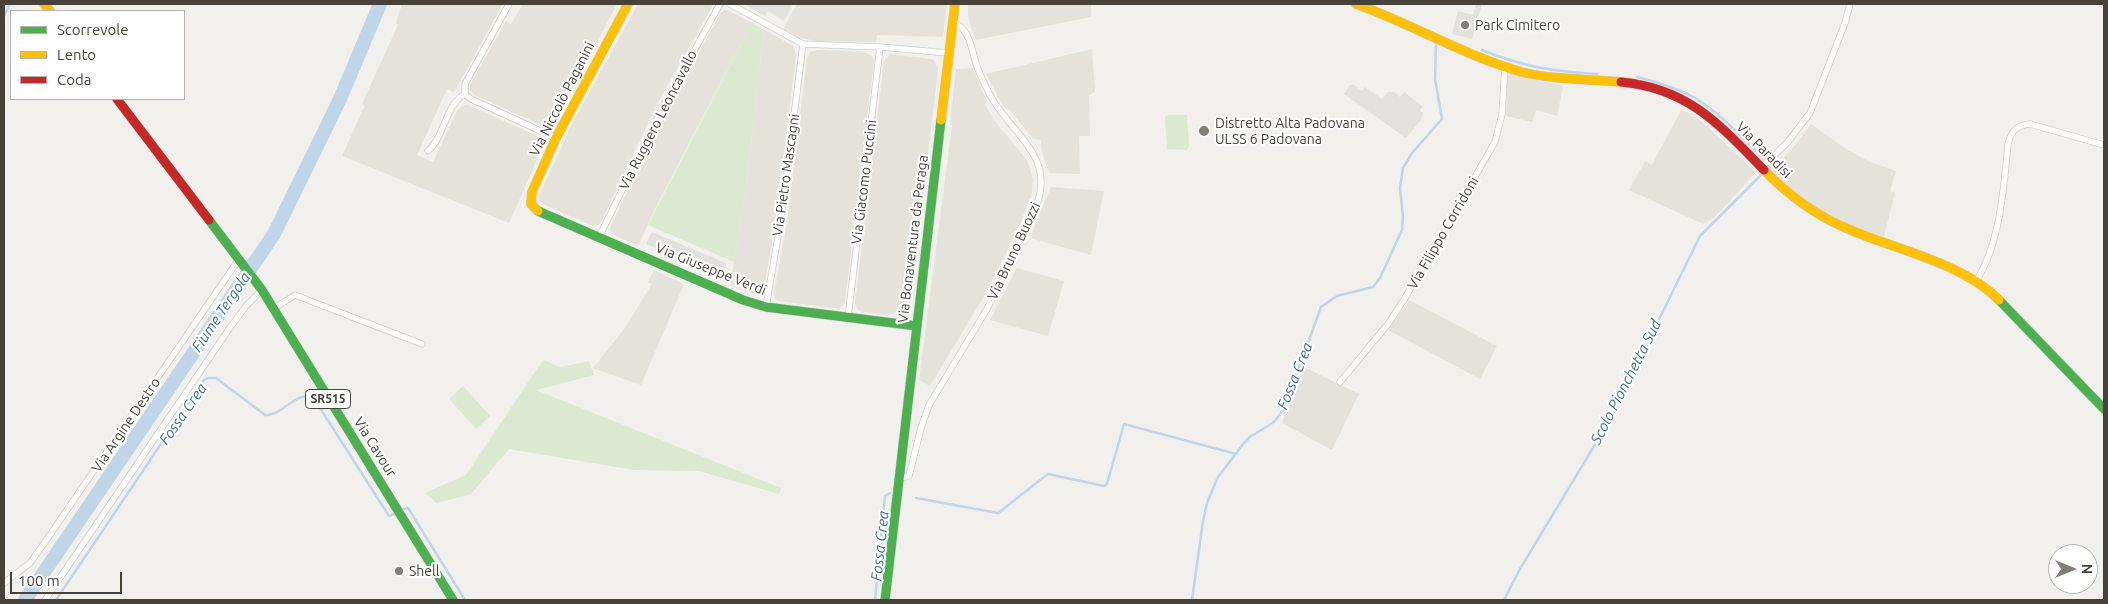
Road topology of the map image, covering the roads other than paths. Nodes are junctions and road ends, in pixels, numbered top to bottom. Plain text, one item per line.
1 (509, 4) edge
2 (628, 4) edge
3 (720, 4) edge
4 (730, 4) edge
5 (955, 4) edge
6 (1356, 4) edge
7 (1850, 4) edge
8 (953, 23) junction
9 (803, 44) junction
10 (880, 47) junction
11 (949, 53) junction
12 (1504, 66) junction
13 (465, 94) junction
14 (118, 100) edge
15 (556, 138) junction
16 (2104, 145) edge
17 (428, 151) dead end
18 (1766, 164) junction
19 (534, 209) joint
20 (599, 238) junction
21 (240, 260) junction
22 (1976, 281) junction
23 (259, 287) junction
24 (766, 307) junction
25 (273, 309) junction
26 (848, 318) junction
27 (917, 326) junction
28 (422, 344) dead end
29 (1340, 382) dead end
30 (2104, 409) edge
31 (899, 478) junction
32 (4, 583) edge
33 (45, 600) edge
34 (453, 600) edge
35 (885, 600) edge

1 - 13 street
2 - 15 street, Via Niccolò Paganini
3 - 20 street, Via Ruggero Leoncavallo
4 - 9 street
5 - 8 street, Via Bonaventura da Peraga
6 - 12 street, Via Paradisi
7 - 18 street
8 - 11 street, Via Bonaventura da Peraga
8 - 31 street, Via Bruno Buozzi
9 - 10 street
9 - 24 street, Via Pietro Mascagni
10 - 11 street
10 - 26 street, Via Giacomo Puccini
11 - 27 street, Via Bonaventura da Peraga
12 - 18 street, Via Paradisi
12 - 29 street, Via Filippo Corridoni
13 - 15 street
13 - 17 street
14 - 21 street, Via Cavour / SR515
15 - 19 street, Via Niccolò Paganini
16 - 22 street
18 - 22 street, Via Paradisi
19 - 20 street, Via Giuseppe Verdi
20 - 24 street, Via Giuseppe Verdi
21 - 23 street, Via Cavour / SR515
21 - 32 street, Via Argine Destro
22 - 30 street, Via Paradisi
23 - 25 street, Via Cavour / SR515
23 - 33 street
24 - 26 street, Via Giuseppe Verdi
25 - 28 street
25 - 34 street, Via Cavour / SR515
26 - 27 street, Via Giuseppe Verdi
27 - 31 street, Via Bonaventura da Peraga
31 - 35 street, Via Bonaventura da Peraga

